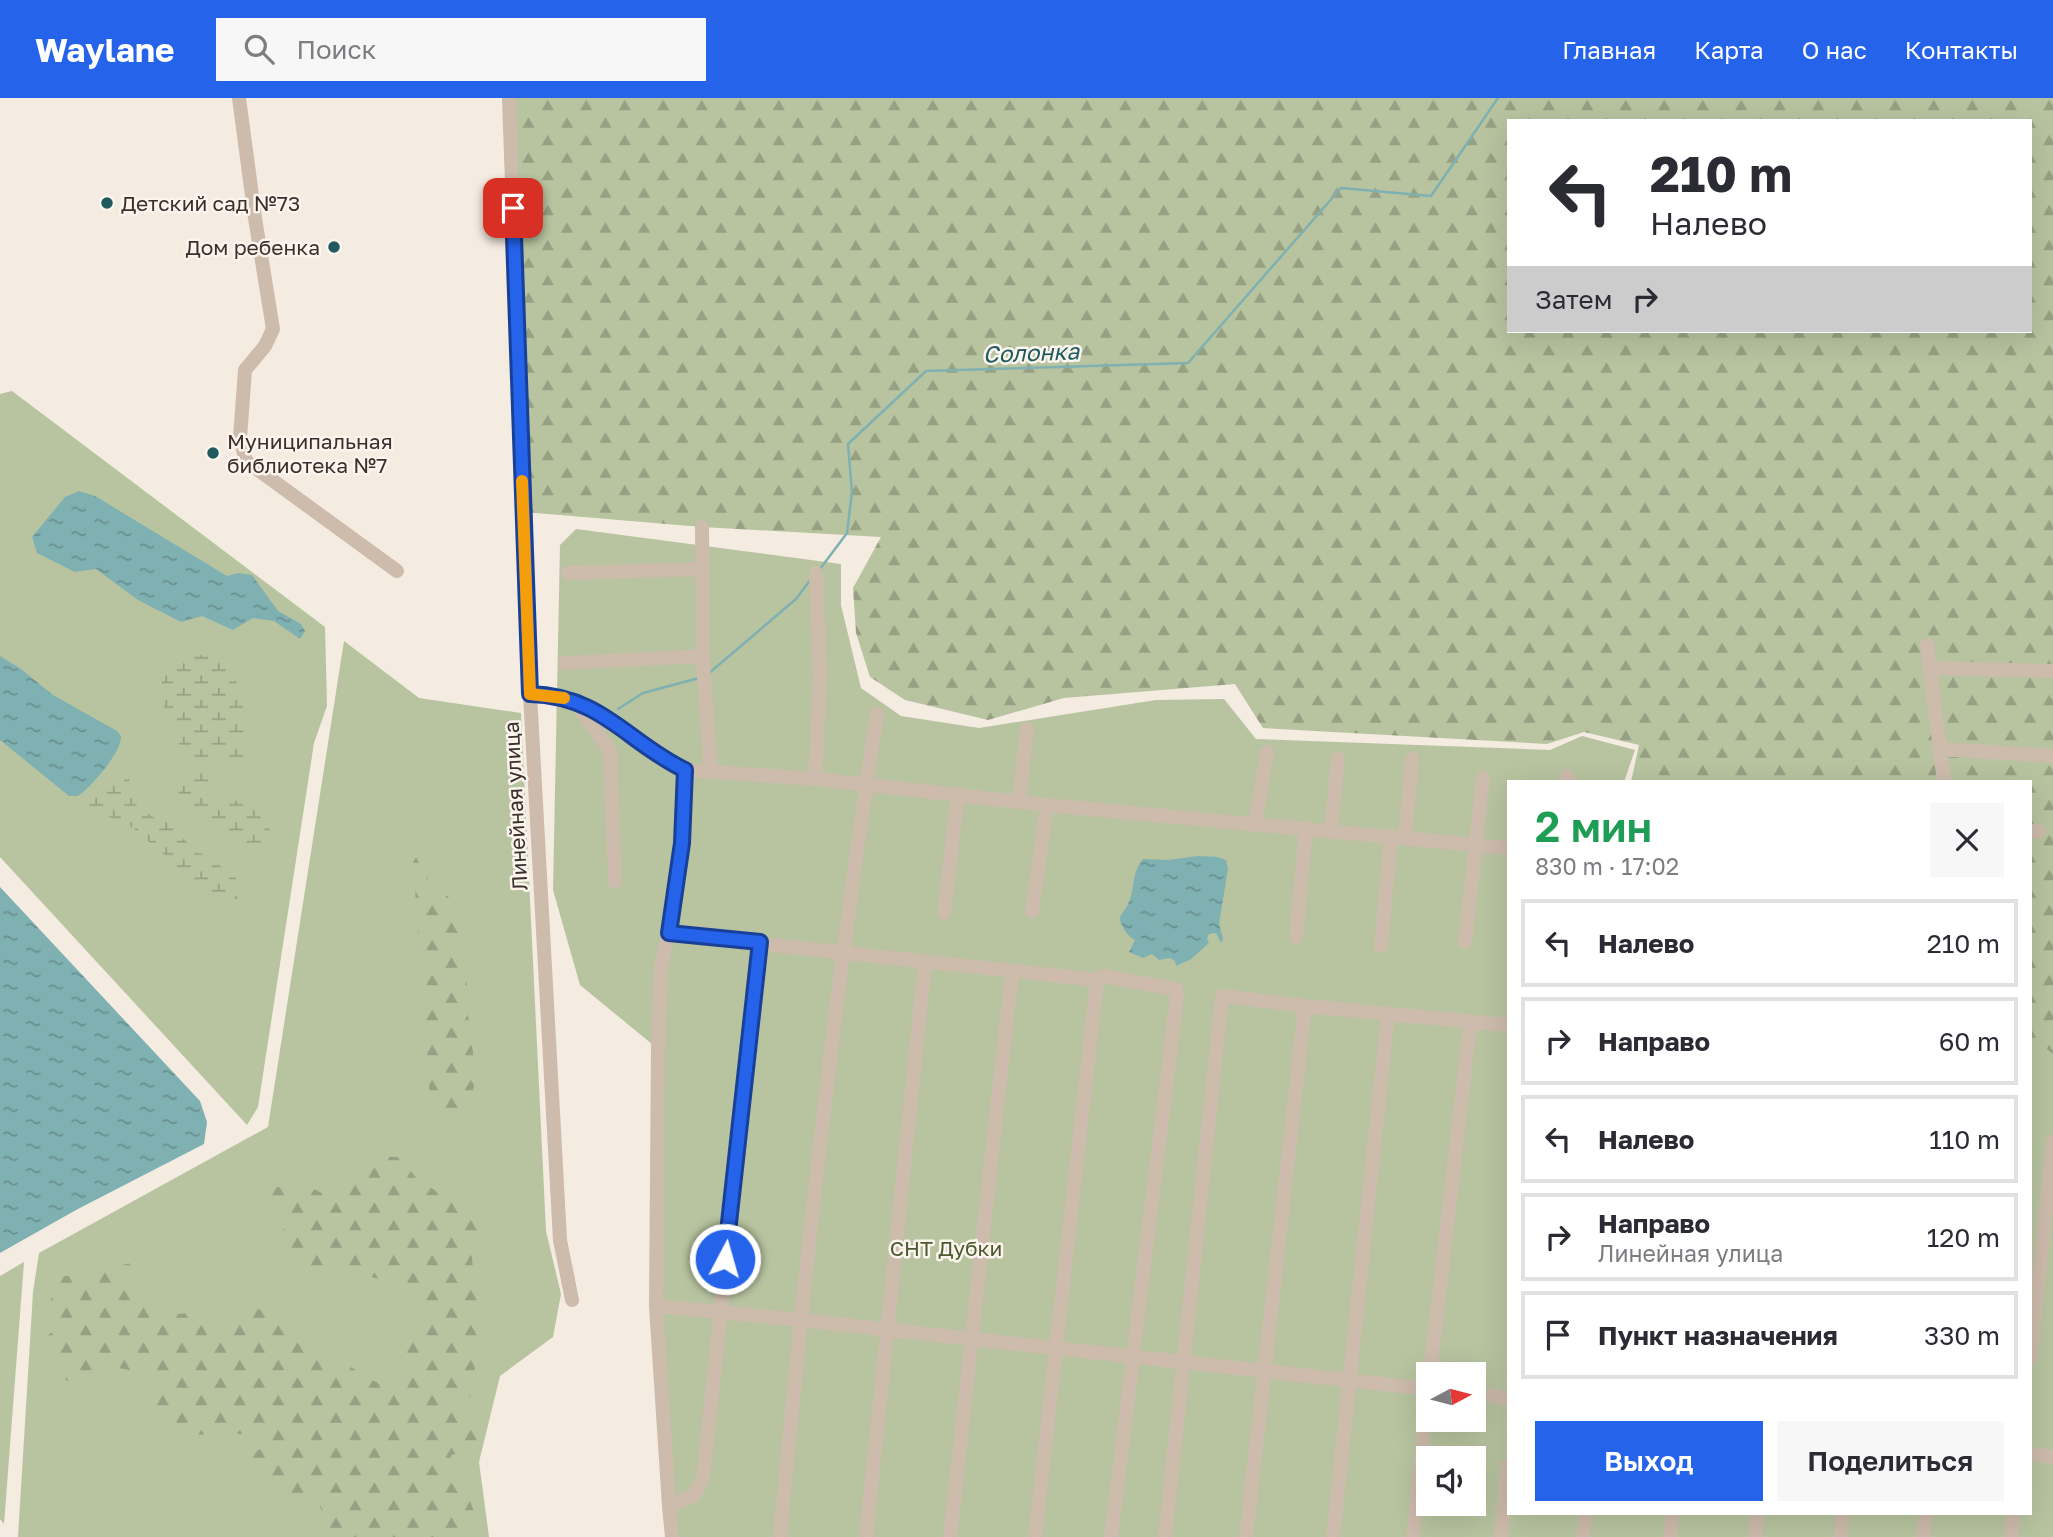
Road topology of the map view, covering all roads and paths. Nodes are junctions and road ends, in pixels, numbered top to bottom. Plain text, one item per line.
1 (239, 98) edge
2 (509, 98) edge
3 (702, 527) dead end
4 (702, 569) junction
5 (397, 571) dead end
6 (568, 573) dead end
7 (816, 573) dead end
8 (1927, 645) dead end
9 (703, 656) junction
10 (565, 663) dead end
11 (1930, 667) junction
12 (2053, 671) edge
13 (530, 694) junction
14 (575, 701) junction
15 (877, 714) dead end
16 (1027, 729) dead end
17 (1940, 749) junction
18 (1268, 752) dead end
19 (2053, 756) edge
20 (1412, 758) dead end
21 (1338, 759) dead end
22 (685, 770) junction
23 (711, 771) junction
24 (1483, 778) dead end
25 (815, 779) junction
26 (1944, 780) edge
27 (866, 785) junction
28 (958, 793) junction
29 (1019, 800) junction
30 (1047, 805) junction
31 (1255, 824) junction
32 (1306, 828) junction
33 (1331, 831) junction
34 (1398, 837) junction
35 (1475, 845) junction
36 (1507, 848) edge
37 (615, 883) dead end
38 (1032, 911) dead end
39 (944, 913) dead end
40 (669, 933) junction
41 (1296, 937) dead end
42 (760, 942) junction
43 (1465, 942) dead end
44 (1381, 946) dead end
45 (845, 952) junction
46 (925, 962) junction
47 (1012, 971) junction
48 (1097, 980) junction
49 (1305, 1006) junction
50 (1388, 1014) junction
51 (1470, 1025) dead end
52 (1507, 1025) edge
53 (2053, 1142) edge
54 (572, 1300) dead end
55 (656, 1306) junction
56 (720, 1312) junction
57 (800, 1320) junction
58 (887, 1329) junction
59 (2032, 1339) edge
60 (971, 1340) junction
61 (1056, 1348) junction
62 (1133, 1357) junction
63 (1182, 1362) junction
64 (1431, 1362) edge
65 (1263, 1373) junction
66 (1350, 1382) junction
67 (1416, 1388) edge
68 (1486, 1395) edge
69 (1507, 1398) edge
70 (1424, 1432) edge
71 (2032, 1454) edge
72 (2053, 1457) edge
73 (1507, 1477) edge
74 (669, 1506) junction
75 (1586, 1515) edge
76 (1672, 1515) edge
77 (1757, 1515) edge
78 (1843, 1515) edge
79 (1926, 1515) edge
80 (2013, 1515) edge
81 (672, 1537) edge
82 (779, 1537) edge
83 (866, 1537) edge
84 (950, 1537) edge
85 (1035, 1537) edge
86 (1111, 1537) edge
87 (1165, 1537) edge
88 (1246, 1537) edge
89 (1334, 1537) edge
90 (1413, 1537) edge
91 (1502, 1537) edge
92 (1583, 1537) edge
93 (1670, 1537) edge
94 (1755, 1537) edge
95 (1840, 1537) edge
96 (1923, 1537) edge
97 (2011, 1537) edge

1 - 5 street
2 - 13 street, Линейная улица
3 - 4 street
4 - 6 street
4 - 9 street
7 - 25 street
8 - 11 street
9 - 10 street
9 - 23 street
11 - 12 street
11 - 17 street
13 - 14 street
13 - 54 street, Линейная улица
14 - 22 street
14 - 37 street
15 - 27 street
16 - 29 street
17 - 19 street
17 - 26 street
18 - 31 street
20 - 34 street
21 - 33 street
22 - 23 street
22 - 40 street
23 - 25 street
24 - 35 street
25 - 27 street
27 - 28 street
27 - 45 street
28 - 29 street
28 - 39 street
29 - 30 street
30 - 31 street
30 - 38 street
31 - 32 street
32 - 33 street
32 - 41 street
33 - 34 street
34 - 35 street
34 - 44 street
35 - 36 street
35 - 43 street
40 - 42 street
40 - 55 street
42 - 45 street
42 - 56 street
45 - 46 street
45 - 57 street
46 - 47 street
46 - 58 street
47 - 48 street
47 - 60 street
48 - 61 street
48 - 62 street
49 - 50 street
49 - 63 street
49 - 65 street
50 - 52 street
50 - 66 street
51 - 64 street
53 - 59 street
55 - 56 street
55 - 74 street
56 - 57 street
56 - 74 street
57 - 58 street
57 - 82 street
58 - 60 street
58 - 83 street
60 - 61 street
60 - 84 street
61 - 62 street
61 - 85 street
62 - 63 street
62 - 86 street
63 - 65 street
63 - 87 street
65 - 66 street
65 - 88 street
66 - 67 street
66 - 89 street
68 - 69 street
70 - 90 street
71 - 72 street
73 - 91 street
74 - 81 street
75 - 92 street
76 - 93 street
77 - 94 street
78 - 95 street
79 - 96 street
80 - 97 street

